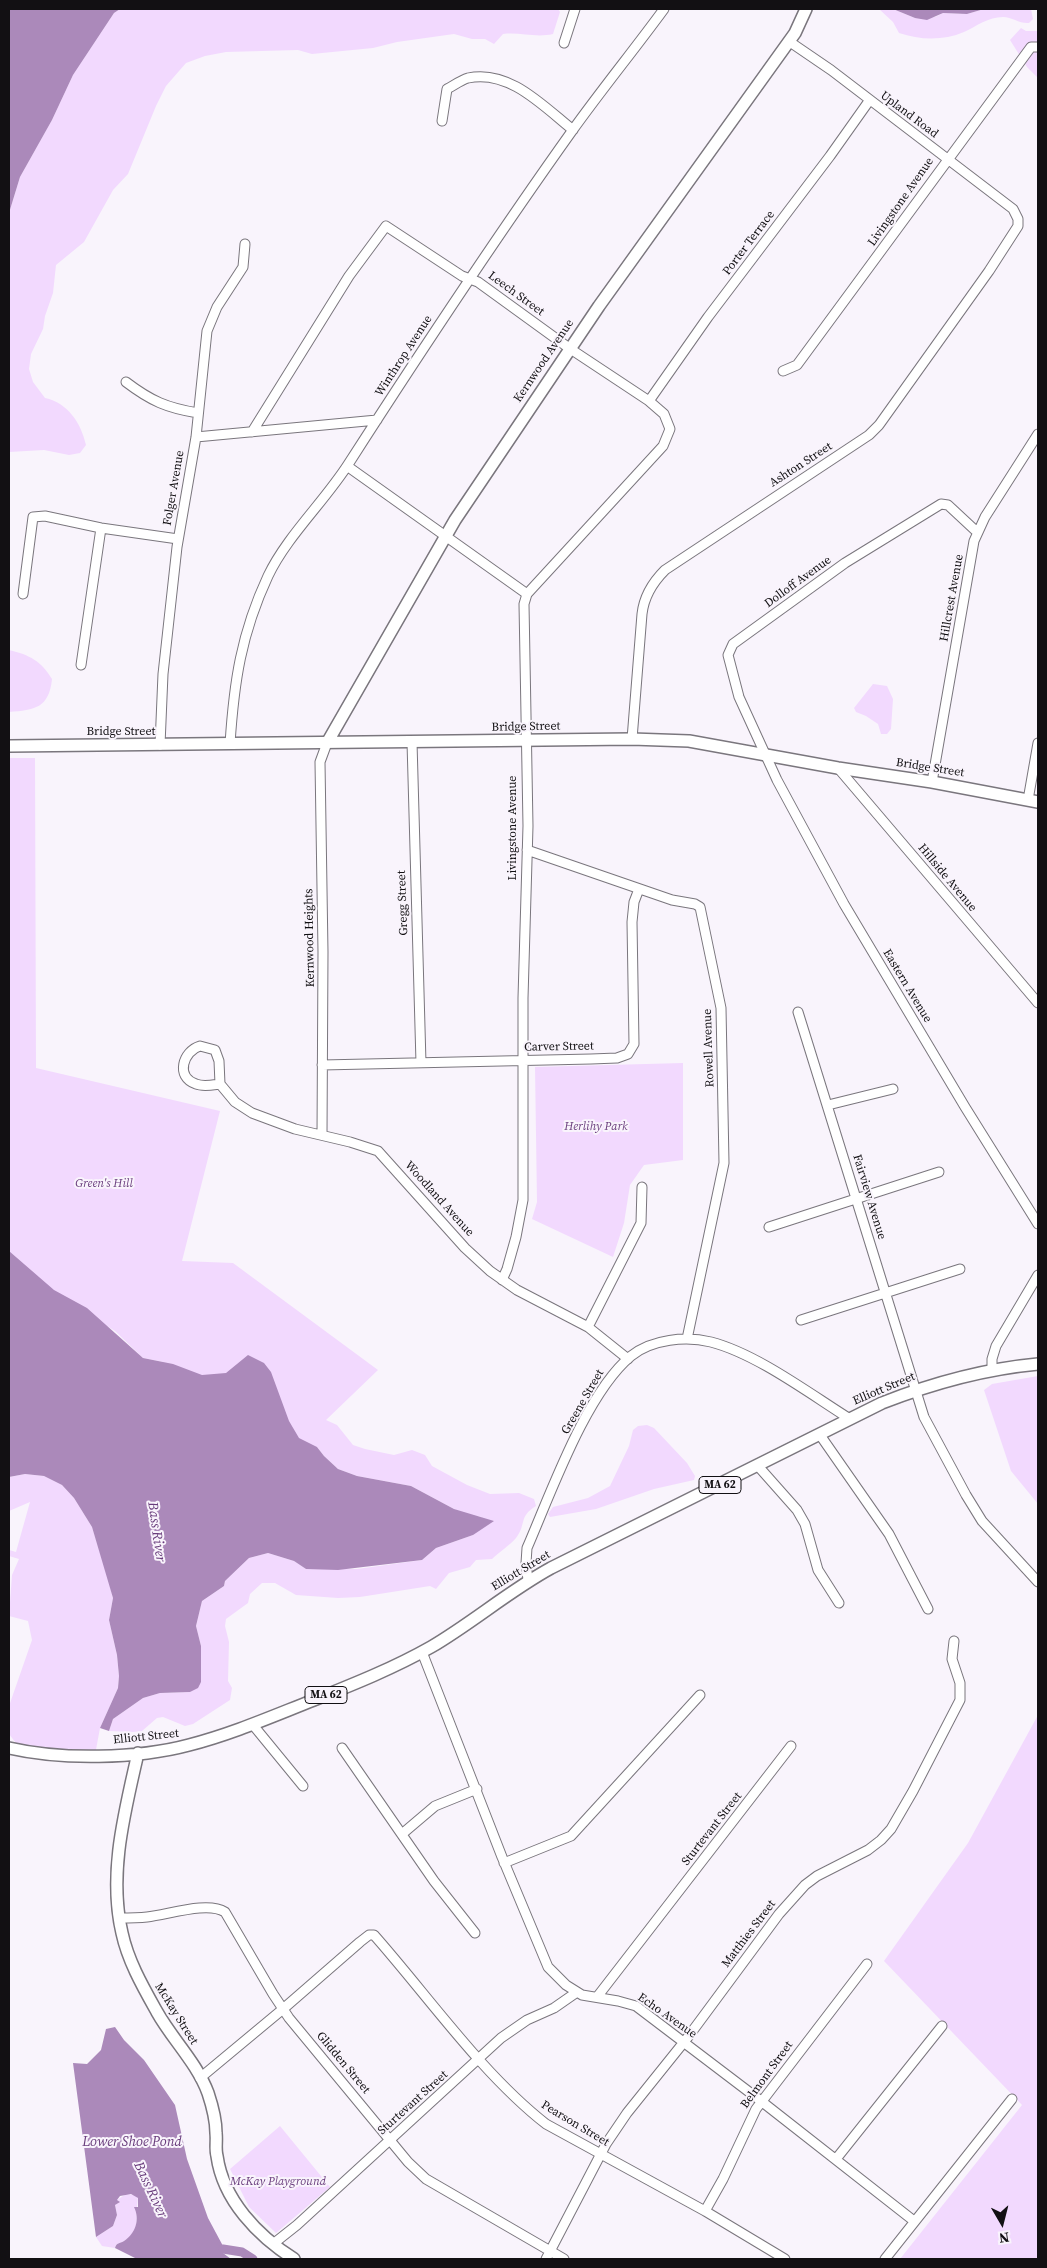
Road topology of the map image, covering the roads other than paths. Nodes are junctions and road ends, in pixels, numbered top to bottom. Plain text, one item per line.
1 (575, 9) edge
2 (664, 9) edge
3 (806, 9) edge
4 (790, 42) junction
5 (564, 44) dead end
6 (1038, 47) edge
7 (869, 101) junction
8 (442, 122) dead end
9 (573, 130) junction
10 (947, 159) junction
11 (1013, 209) joint
12 (245, 244) dead end
13 (469, 278) junction
14 (569, 348) junction
15 (784, 371) dead end
16 (126, 382) dead end
17 (649, 401) junction
18 (198, 413) junction
19 (376, 420) junction
20 (252, 432) junction
21 (1038, 434) edge
22 (196, 437) junction
23 (347, 466) junction
24 (101, 528) junction
25 (977, 532) junction
26 (446, 536) junction
27 (178, 539) junction
28 (23, 594) dead end
29 (527, 594) junction
30 (81, 664) dead end
31 (632, 739) junction
32 (525, 740) junction
33 (412, 742) junction
34 (327, 743) junction
35 (1038, 743) edge
36 (230, 744) junction
37 (9, 746) edge
38 (160, 746) junction
39 (766, 755) junction
40 (838, 768) junction
41 (932, 782) junction
42 (1033, 801) edge
43 (527, 850) junction
44 (640, 890) junction
45 (1038, 1003) edge
46 (798, 1012) dead end
47 (523, 1060) junction
48 (420, 1063) junction
49 (322, 1065) junction
50 (220, 1084) junction
51 (893, 1089) dead end
52 (828, 1105) junction
53 (322, 1135) junction
54 (939, 1172) dead end
55 (642, 1187) dead end
56 (857, 1199) junction
57 (1038, 1224) edge
58 (769, 1227) dead end
59 (960, 1269) dead end
60 (1038, 1275) edge
61 (502, 1280) junction
62 (886, 1293) junction
63 (801, 1320) dead end
64 (588, 1327) junction
65 (687, 1339) junction
66 (628, 1359) junction
67 (1038, 1364) edge
68 (992, 1369) junction
69 (914, 1390) junction
70 (850, 1419) junction
71 (820, 1435) junction
72 (758, 1466) junction
73 (528, 1580) junction
74 (1038, 1582) edge
75 (839, 1603) dead end
76 (928, 1609) dead end
77 (954, 1641) dead end
78 (422, 1652) junction
79 (700, 1695) dead end
80 (253, 1725) junction
81 (791, 1746) dead end
82 (9, 1748) edge
83 (342, 1748) dead end
84 (138, 1753) junction
85 (304, 1786) dead end
86 (477, 1789) junction
87 (402, 1834) junction
88 (504, 1863) junction
89 (119, 1918) junction
90 (475, 1933) dead end
91 (867, 1964) dead end
92 (577, 1992) junction
93 (597, 1997) junction
94 (283, 2009) junction
95 (942, 2026) dead end
96 (683, 2042) junction
97 (479, 2059) junction
98 (200, 2078) junction
99 (1012, 2099) dead end
100 (761, 2101) junction
101 (391, 2140) junction
102 (600, 2154) junction
103 (836, 2159) junction
104 (705, 2211) junction
105 (914, 2221) junction
106 (273, 2244) junction
107 (548, 2256) edge
108 (294, 2259) edge
109 (564, 2259) edge
110 (785, 2259) edge
111 (885, 2259) edge

1 - 5 street
2 - 9 street, Winthrop Avenue
3 - 4 main road, Kernwood Avenue
4 - 7 street, Upland Road
4 - 14 main road, Kernwood Avenue
6 - 10 street, Livingstone Avenue
7 - 10 street, Upland Road
7 - 17 street, Porter Terrace
8 - 9 street
9 - 13 street, Winthrop Avenue
10 - 11 street, Upland Road
10 - 15 street, Livingstone Avenue
11 - 31 street, Ashton Street
12 - 18 street, Folger Avenue
13 - 14 street, Leech Street
13 - 19 street, Winthrop Avenue
13 - 20 street, Leech Street
14 - 17 street, Leech Street
14 - 26 main road, Kernwood Avenue
16 - 18 street
17 - 29 street, Leech Street
18 - 22 street, Folger Avenue
19 - 20 street
19 - 23 street, Winthrop Avenue
20 - 22 street
21 - 25 street, Hillcrest Avenue
22 - 27 street, Folger Avenue
23 - 26 street
23 - 36 street, Winthrop Avenue
24 - 27 street
24 - 28 street
24 - 30 street
25 - 39 street, Dolloff Avenue
25 - 41 street, Hillcrest Avenue
26 - 29 street
26 - 34 main road, Kernwood Avenue
27 - 38 street, Folger Avenue
29 - 32 street, Livingstone Avenue
31 - 32 main road, Bridge Street
31 - 39 main road, Bridge Street
32 - 33 main road, Bridge Street
32 - 43 street, Livingstone Avenue
33 - 34 main road, Bridge Street
33 - 48 street, Gregg Street
34 - 36 main road, Bridge Street
34 - 49 street, Kernwood Heights
35 - 42 street
36 - 38 main road, Bridge Street
37 - 38 main road, Bridge Street
39 - 40 main road, Bridge Street
39 - 57 street, Eastern Avenue
40 - 41 main road, Bridge Street
40 - 45 street, Hillside Avenue
41 - 42 main road, Bridge Street
43 - 44 street, Rowell Avenue
43 - 47 street, Livingstone Avenue
44 - 47 street, Carver Street
44 - 65 street, Rowell Avenue
46 - 52 street, Fairview Avenue
47 - 48 street, Carver Street
47 - 61 street, Livingstone Avenue
48 - 49 street, Carver Street
49 - 53 street, Kernwood Heights
50 - 50 street
50 - 53 street, Woodland Avenue
51 - 52 street
52 - 56 street, Fairview Avenue
53 - 61 street, Woodland Avenue
54 - 56 street
55 - 64 street
56 - 58 street
56 - 62 street, Fairview Avenue
59 - 62 street
60 - 68 street
61 - 64 street, Woodland Avenue
62 - 63 street
62 - 69 street, Fairview Avenue
64 - 66 street, Woodland Avenue
65 - 66 street, Greene Street
65 - 70 street, Greene Street
66 - 73 street, Greene Street
67 - 68 main road, Elliott Street / MA 62
68 - 69 main road, Elliott Street / MA 62
69 - 70 main road, Elliott Street / MA 62
69 - 74 street, Fairview Avenue
70 - 71 main road, Elliott Street / MA 62
71 - 72 main road, Elliott Street / MA 62
71 - 76 street
72 - 73 main road, Elliott Street / MA 62
72 - 75 street
73 - 78 main road, Elliott Street / MA 62
77 - 96 street, Matthies Street
78 - 80 main road, Elliott Street / MA 62
78 - 86 street, Echo Avenue
79 - 88 street
80 - 84 main road, Elliott Street / MA 62
80 - 85 street
81 - 93 street, Sturtevant Street
82 - 84 main road, Elliott Street / MA 62
83 - 87 street
84 - 89 main road, McKay Street
86 - 87 street
86 - 88 street, Echo Avenue
87 - 90 street
88 - 92 street, Echo Avenue
89 - 94 street, Glidden Street
89 - 98 main road, McKay Street
91 - 100 street, Belmont Street
92 - 93 street, Echo Avenue
92 - 97 street, Sturtevant Street
93 - 96 street, Echo Avenue
94 - 97 street, Pearson Street
94 - 98 street
94 - 101 street, Glidden Street
95 - 103 street
96 - 100 street, Echo Avenue
96 - 102 street, Matthies Street
97 - 101 street, Sturtevant Street
97 - 102 street, Pearson Street
98 - 106 main road, McKay Street
99 - 105 street
100 - 103 street, Echo Avenue
100 - 104 street, Belmont Street
101 - 106 street, Sturtevant Street
101 - 107 street, Glidden Street
102 - 104 street, Pearson Street
102 - 107 street, Matthies Street
103 - 105 street, Echo Avenue
104 - 110 street, Pearson Street
105 - 111 street
106 - 108 main road, McKay Street
107 - 109 street, Glidden Street

